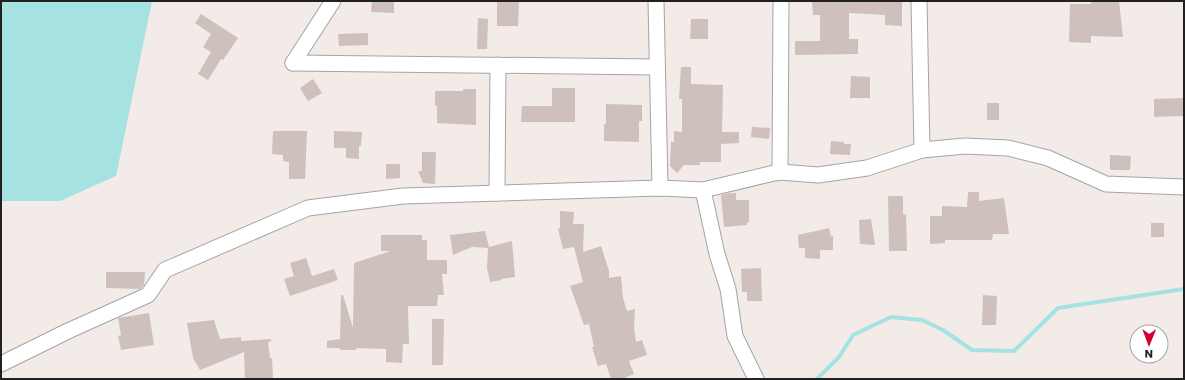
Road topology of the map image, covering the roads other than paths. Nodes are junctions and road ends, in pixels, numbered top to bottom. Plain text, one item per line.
1 (333, 1) edge
2 (656, 1) edge
3 (781, 1) edge
4 (919, 1) edge
5 (498, 65) junction
6 (657, 67) junction
7 (922, 150) junction
8 (780, 172) junction
9 (1184, 187) edge
10 (660, 188) junction
11 (703, 190) junction
12 (497, 193) junction
13 (1, 364) edge
14 (756, 379) edge

1 - 5 street
2 - 6 street
3 - 8 street
4 - 7 street
5 - 6 street
5 - 12 street
6 - 10 street
7 - 8 street
7 - 9 street
8 - 11 street
10 - 11 street
10 - 12 street
11 - 14 street
12 - 13 street

